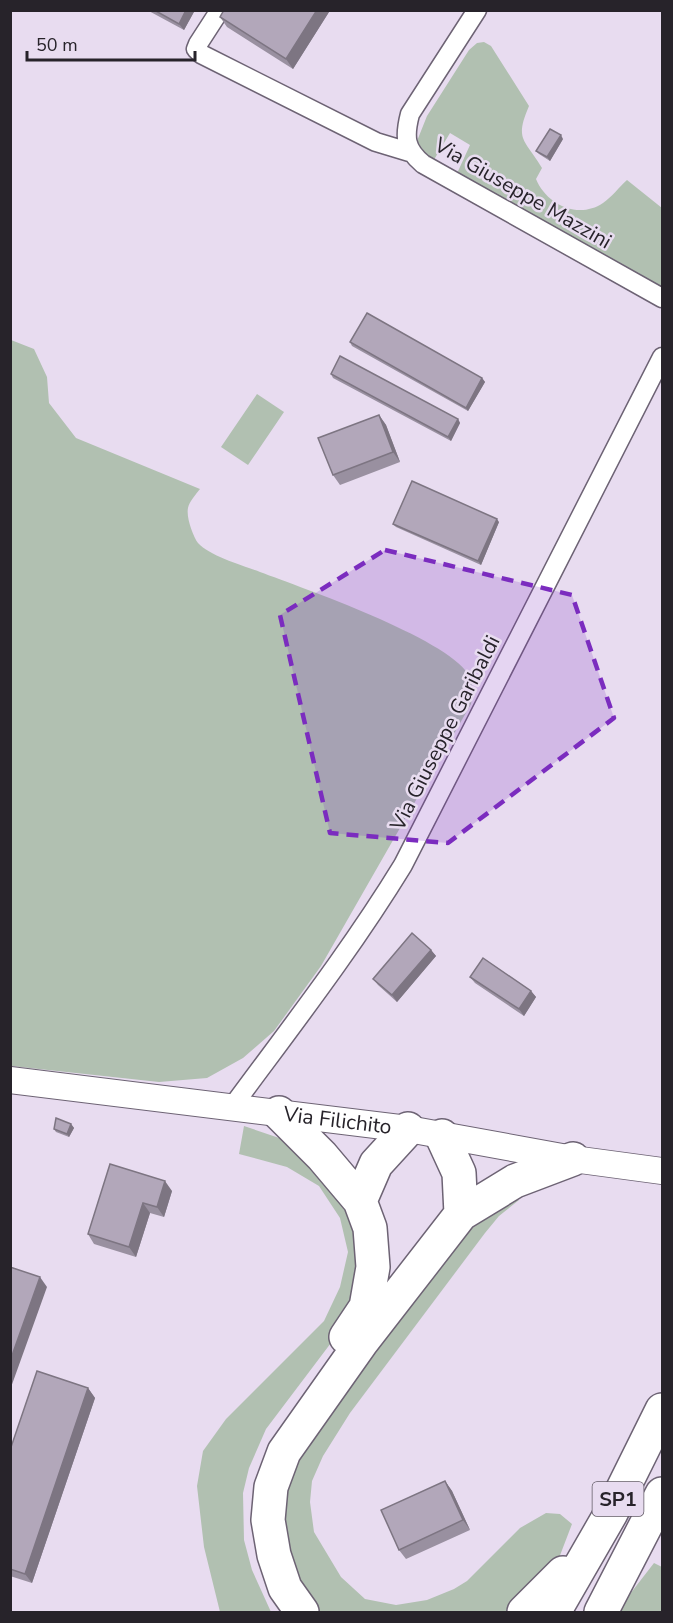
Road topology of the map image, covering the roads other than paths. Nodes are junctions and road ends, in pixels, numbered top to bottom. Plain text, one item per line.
1 (220, 10) edge
2 (477, 10) edge
3 (409, 152) junction
4 (663, 298) edge
5 (663, 357) edge
6 (10, 1080) edge
7 (232, 1107) junction
8 (279, 1113) junction
9 (408, 1128) junction
10 (442, 1136) junction
11 (573, 1159) junction
12 (663, 1171) edge
13 (360, 1201) junction
14 (461, 1214) junction
15 (663, 1410) edge
16 (663, 1494) edge
17 (565, 1588) edge
18 (602, 1610) edge
19 (282, 1612) edge
20 (302, 1612) edge
21 (524, 1612) edge

1 - 3 street
2 - 3 street, Via Giuseppe Mazzini
3 - 4 street, Via Giuseppe Mazzini
5 - 7 street, Via Giuseppe Garibaldi
6 - 7 street, Via Filichito
7 - 8 street, Via Filichito
8 - 9 street, Via Filichito
8 - 13 highway
9 - 10 street, Via Filichito
9 - 13 highway
10 - 11 street, Via Filichito
10 - 14 highway
11 - 12 street, Via Filichito
11 - 14 highway
13 - 19 highway
14 - 20 highway
15 - 17 highway, SP1
16 - 18 highway, SP1
17 - 21 highway

